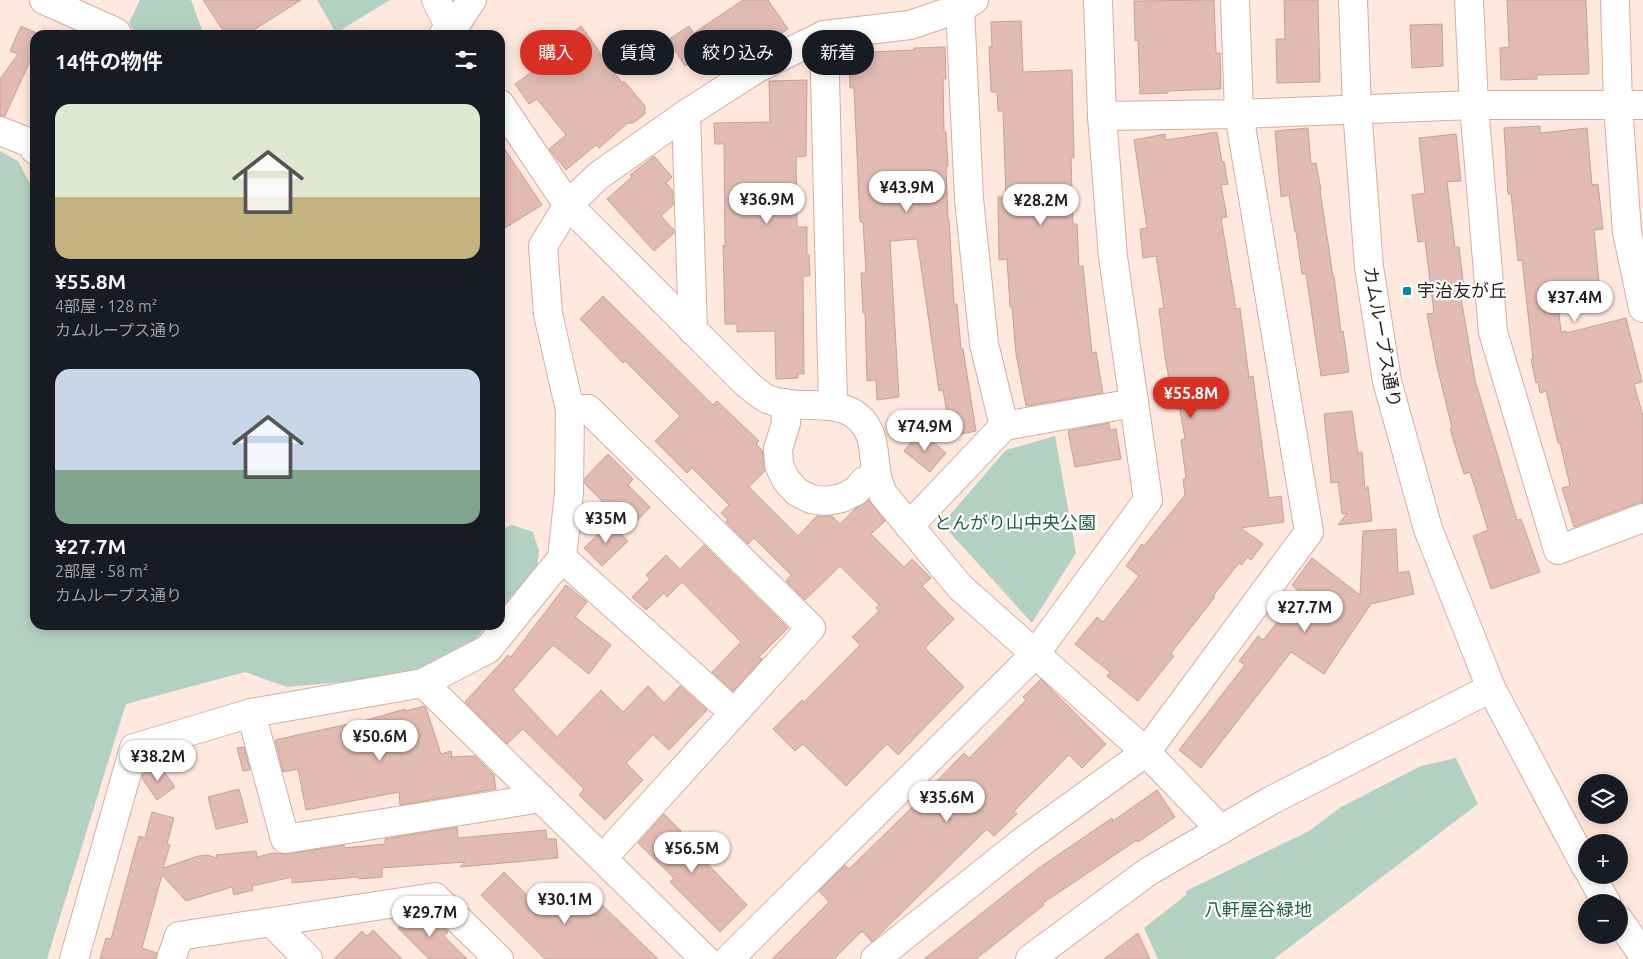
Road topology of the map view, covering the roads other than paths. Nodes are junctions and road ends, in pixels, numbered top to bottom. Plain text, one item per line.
1 (44, 0) edge
2 (436, 0) edge
3 (472, 0) edge
4 (1098, 0) edge
5 (1235, 0) edge
6 (1353, 0) edge
7 (1469, 0) edge
8 (1614, 0) edge
9 (967, 4) edge
10 (112, 30) edge
11 (448, 30) edge
12 (453, 30) edge
13 (867, 30) edge
14 (802, 46) edge
15 (825, 75) edge
16 (1474, 105) junction
17 (1631, 105) edge
18 (1357, 110) junction
19 (686, 114) junction
20 (1239, 114) junction
21 (1102, 116) junction
22 (505, 120) edge
23 (0, 131) edge
24 (30, 143) edge
25 (568, 205) junction
26 (1643, 308) edge
27 (693, 330) junction
28 (785, 403) junction
29 (1134, 403) junction
30 (833, 405) junction
31 (570, 410) junction
32 (1004, 426) junction
33 (878, 478) junction
34 (1643, 518) edge
35 (909, 526) junction
36 (562, 558) junction
37 (505, 628) edge
38 (503, 630) edge
39 (1035, 654) junction
40 (423, 683) junction
41 (1491, 688) junction
42 (251, 712) junction
43 (734, 713) junction
44 (1146, 752) junction
45 (541, 798) junction
46 (1221, 830) junction
47 (1578, 852) edge
48 (602, 858) junction
49 (271, 922) junction
50 (1628, 933) edge
51 (1643, 954) edge
52 (74, 959) edge
53 (171, 959) edge
54 (308, 959) edge
55 (499, 959) edge
56 (705, 959) edge
57 (729, 959) edge
58 (875, 959) edge
59 (1030, 959) edge

1 - 10 street
2 - 11 street
3 - 12 street
4 - 21 street
5 - 20 street
6 - 18 street, カムループス通り
7 - 16 street
8 - 17 street
9 - 13 street
9 - 32 street
14 - 19 street
15 - 30 street
16 - 17 street
16 - 18 street
16 - 34 street
17 - 26 street
18 - 20 street
18 - 41 street, カムループス通り
19 - 25 street
19 - 27 street
20 - 21 street
20 - 44 street
21 - 29 street
22 - 25 street
23 - 24 street
25 - 27 street
25 - 31 street
27 - 28 street
28 - 30 street
28 - 33 street
29 - 32 street
29 - 39 street
30 - 33 street
31 - 36 street
31 - 43 street
32 - 35 street
33 - 35 street
35 - 39 street
36 - 37 street
36 - 43 street
38 - 40 street
39 - 44 street
39 - 57 street
40 - 42 street
40 - 45 street
41 - 46 street
41 - 47 street, カムループス通り
42 - 45 street
42 - 52 street
43 - 48 street
44 - 46 street
44 - 58 street
45 - 48 street
46 - 59 street
48 - 56 street
49 - 53 street
49 - 54 street
49 - 55 street
50 - 51 street

